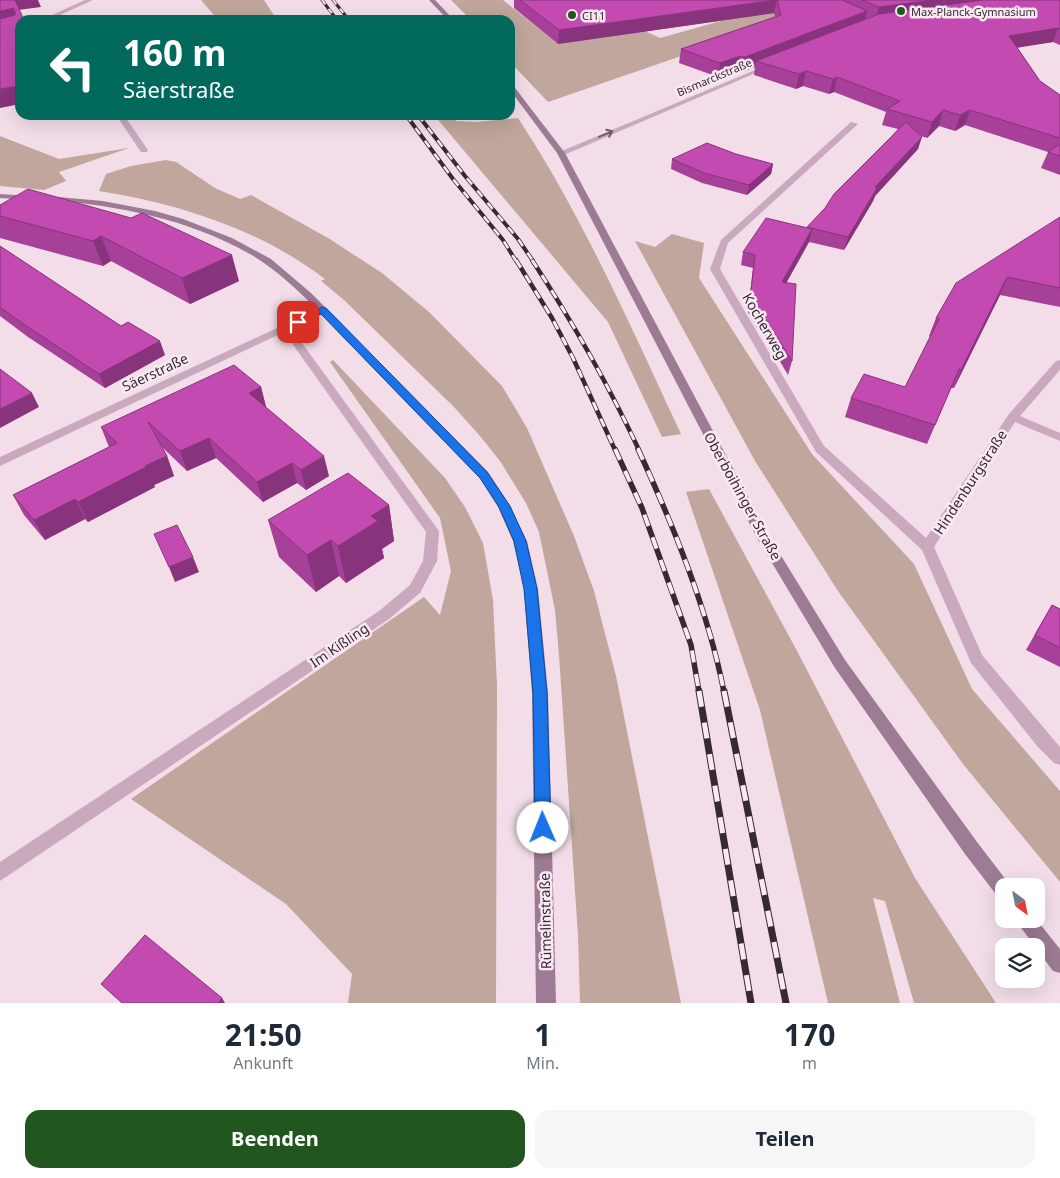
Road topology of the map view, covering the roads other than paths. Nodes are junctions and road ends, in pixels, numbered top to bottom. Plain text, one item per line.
1 (90, 0) edge
2 (432, 0) edge
3 (58, 15) edge
4 (446, 15) edge
5 (773, 64) edge
6 (515, 92) edge
7 (123, 120) edge
8 (854, 124) dead end
9 (144, 150) dead end
10 (561, 153) junction
11 (0, 196) edge
12 (14, 197) junction
13 (6, 204) edge
14 (322, 310) junction
15 (285, 328) junction
16 (1060, 363) edge
17 (1013, 417) junction
18 (1060, 437) edge
19 (0, 462) edge
20 (927, 547) junction
21 (1060, 758) edge
22 (0, 872) edge
23 (995, 879) edge
24 (1032, 928) edge
25 (1060, 964) edge
26 (546, 1003) edge

1 - 3 street
2 - 4 main road
10 -> 5 street, Bismarckstraße
6 - 10 main road, Oberboihinger Straße
7 - 9 street
8 - 20 street, Kocherweg
10 - 23 main road, Oberboihinger Straße
11 - 12 main road, Rümelinstraße
12 - 13 street
12 - 14 main road, Rümelinstraße
14 - 15 street, Säerstraße
14 - 26 main road, Rümelinstraße
15 - 19 street, Säerstraße
15 - 22 street, Im Kißling
16 - 17 street, Hindenburgstraße
17 - 18 street
17 - 20 street, Hindenburgstraße
20 - 21 street, Hindenburgstraße
24 - 25 main road

